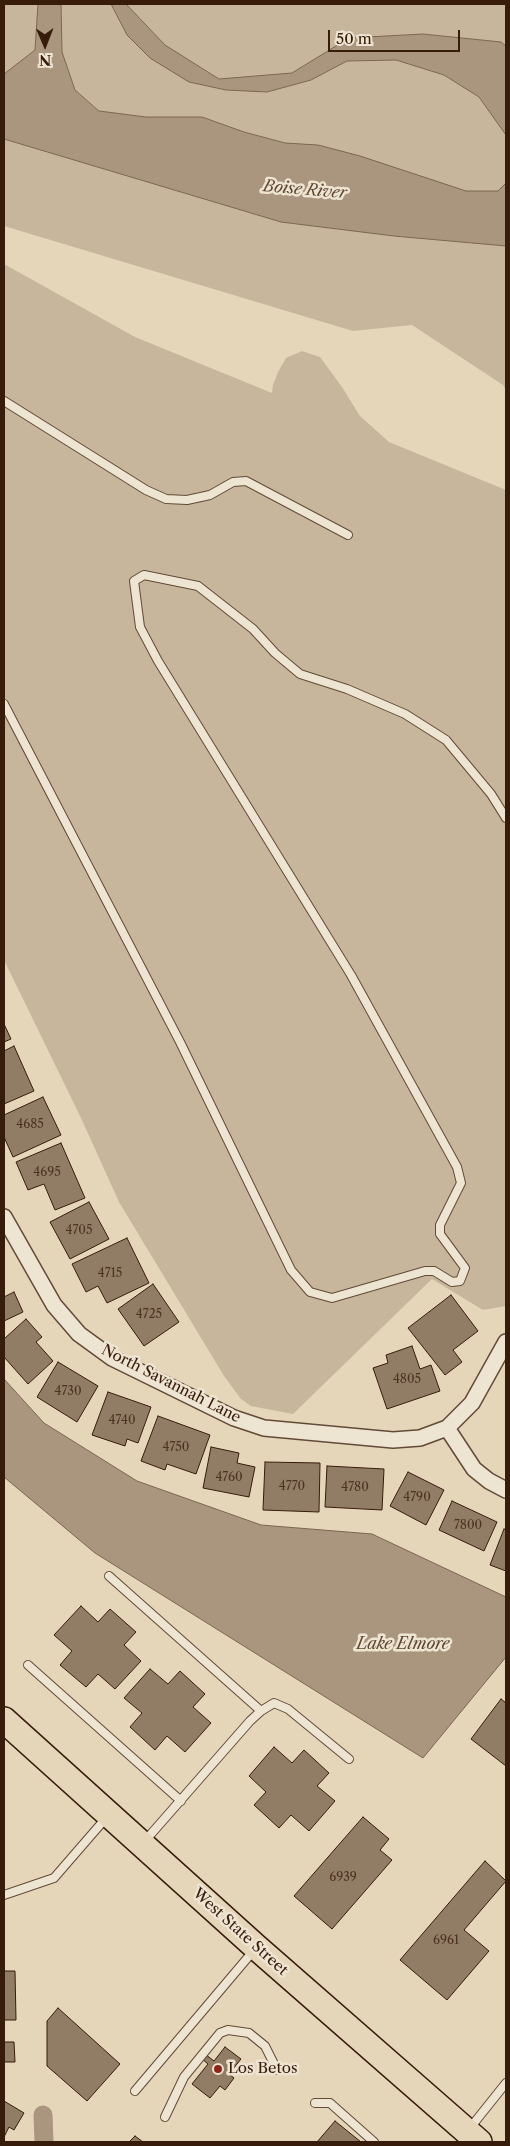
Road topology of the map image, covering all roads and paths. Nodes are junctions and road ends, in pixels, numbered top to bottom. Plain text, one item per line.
1 (4, 401) edge
2 (348, 535) dead end
3 (4, 704) edge
4 (506, 818) edge
5 (4, 1217) edge
6 (506, 1342) edge
7 (447, 1428) junction
8 (506, 1490) edge
9 (109, 1576) dead end
10 (28, 1665) dead end
11 (261, 1711) junction
12 (4, 1720) edge
13 (349, 1760) dead end
14 (181, 1801) junction
15 (109, 1814) junction
16 (142, 1844) junction
17 (4, 1895) edge
18 (256, 1947) junction
19 (277, 2070) dead end
20 (506, 2083) edge
21 (135, 2091) dead end
22 (315, 2103) dead end
23 (165, 2117) dead end
24 (473, 2137) edge
25 (374, 2142) edge

1 - 2 lane
3 - 4 lane
5 - 7 street, North Savannah Lane
6 - 7 street, North Savannah Lane
7 - 8 street
9 - 11 lane
10 - 14 lane
11 - 13 lane
11 - 14 lane
12 - 15 main road, West State Street
14 - 16 lane
15 - 16 main road, West State Street
15 - 17 lane
16 - 18 main road, West State Street
18 - 21 lane
18 - 24 main road, West State Street
19 - 23 lane
20 - 24 lane
22 - 25 lane

